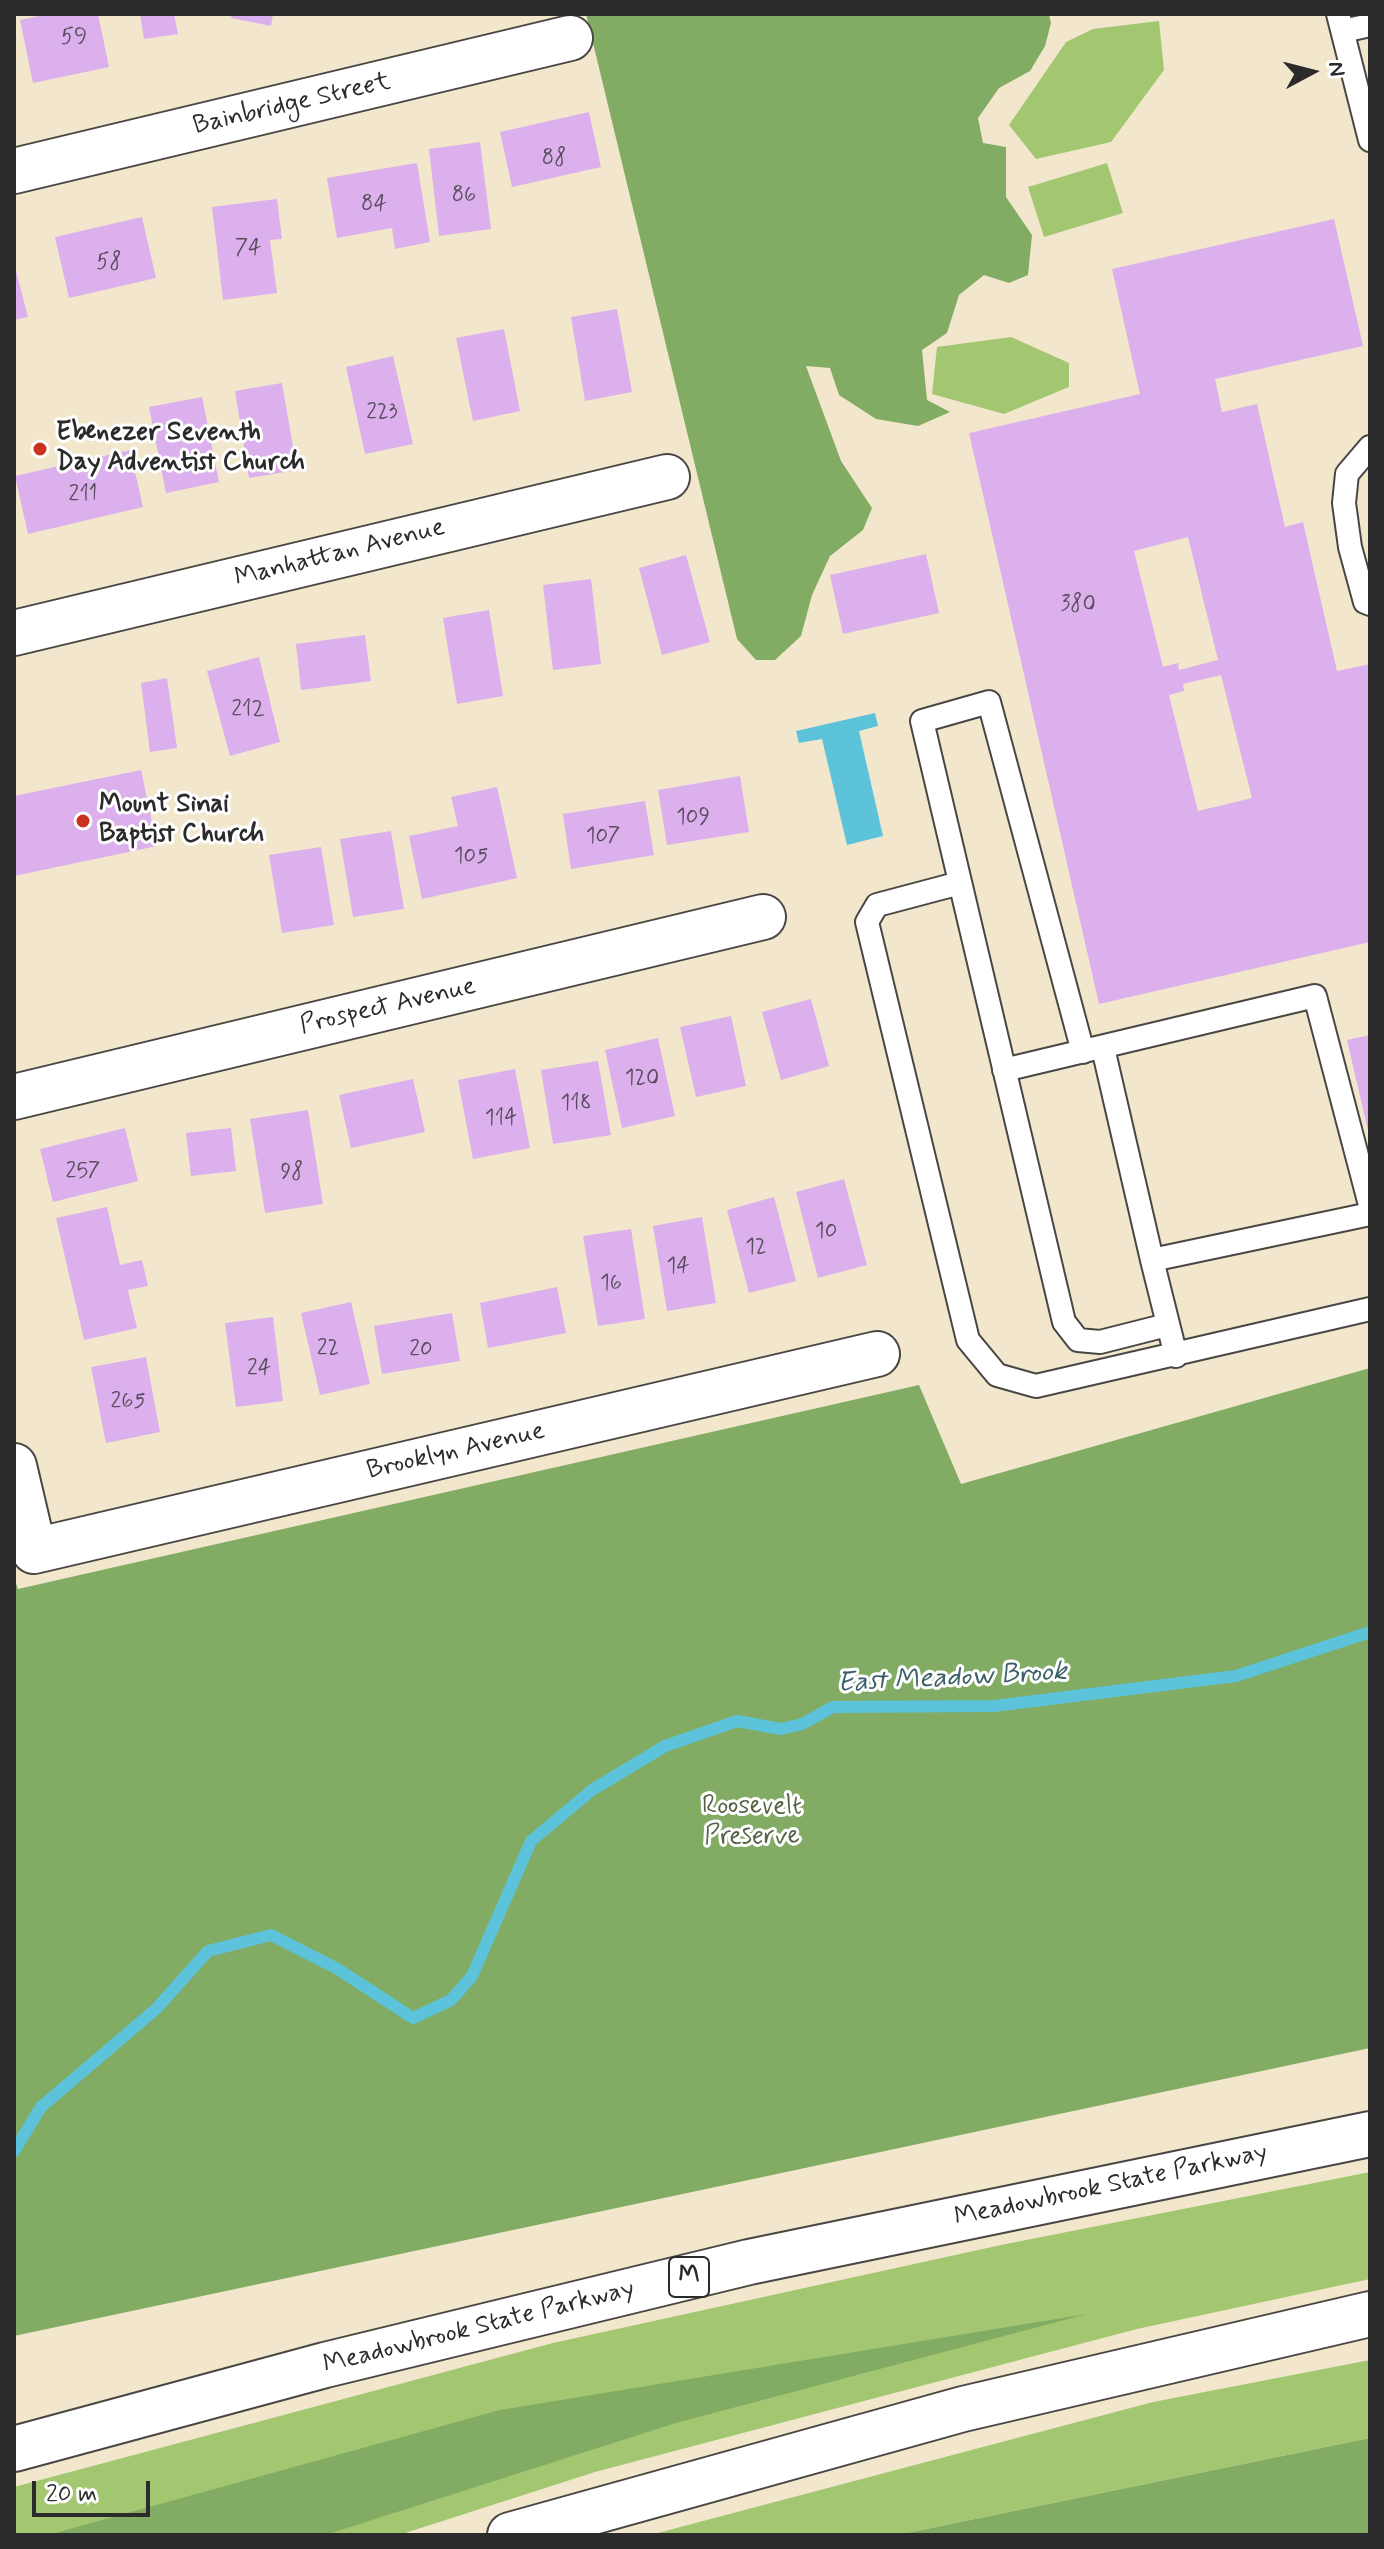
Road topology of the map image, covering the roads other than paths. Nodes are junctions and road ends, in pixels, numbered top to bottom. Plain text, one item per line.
1 (1341, 23) edge
2 (1370, 25) edge
3 (570, 38) dead end
4 (1370, 140) edge
5 (14, 171) edge
6 (1370, 447) edge
7 (667, 477) dead end
8 (1370, 604) edge
9 (14, 633) edge
10 (960, 883) junction
11 (763, 917) dead end
12 (1093, 1050) junction
13 (1004, 1070) junction
14 (14, 1097) edge
15 (1370, 1205) edge
16 (1370, 1214) edge
17 (1152, 1260) junction
18 (1370, 1309) edge
19 (1167, 1325) junction
20 (877, 1354) dead end
21 (1176, 1356) junction
22 (14, 1466) edge
23 (1370, 2134) edge
24 (1370, 2314) edge
25 (14, 2449) edge
26 (510, 2535) edge

1 - 2 lane
1 - 4 lane
3 - 5 main road, Bainbridge Street
6 - 8 lane
7 - 9 main road, Manhattan Avenue
10 - 12 lane
10 - 13 lane
10 - 21 lane
11 - 14 main road, Prospect Avenue
12 - 13 lane
12 - 15 lane
12 - 17 lane
13 - 19 lane
16 - 17 lane
17 - 19 lane
18 - 21 lane
19 - 21 lane
20 - 22 main road, Brooklyn Avenue
23 - 25 main road, Meadowbrook State Parkway / M
24 - 26 main road

